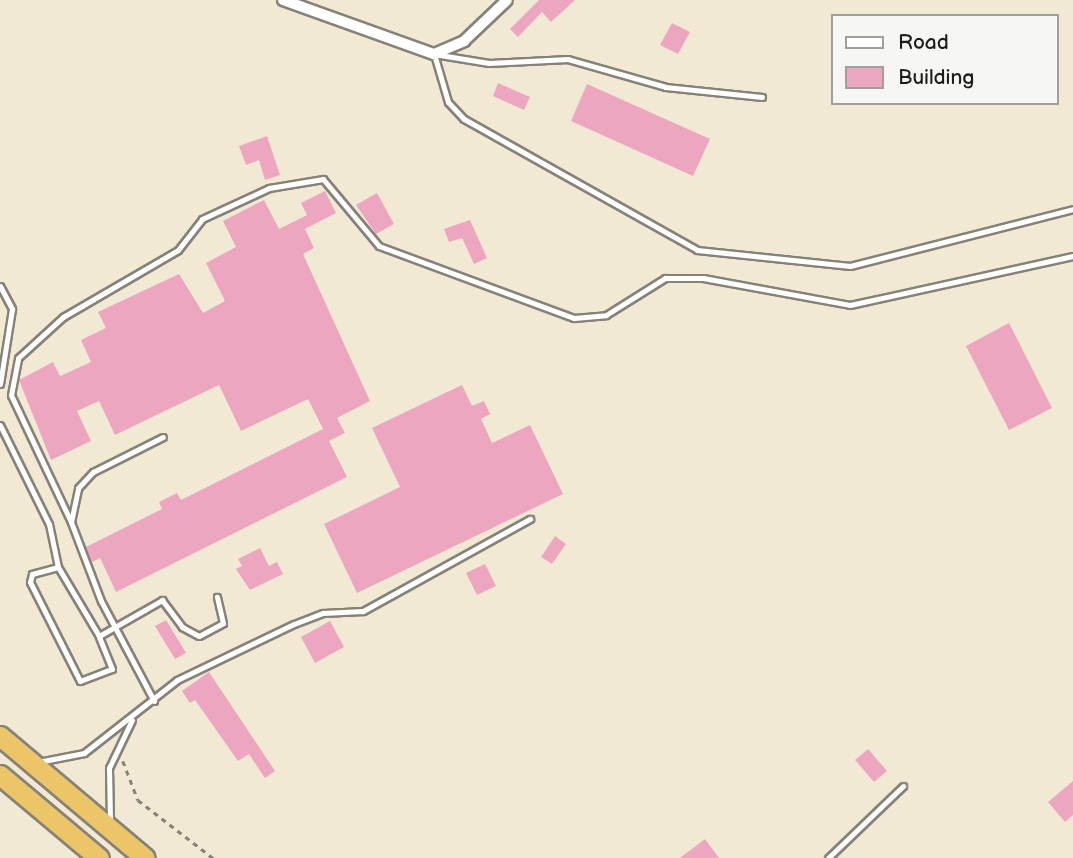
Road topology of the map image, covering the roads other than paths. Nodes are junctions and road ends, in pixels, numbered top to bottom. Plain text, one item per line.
1 (283, 0) edge
2 (507, 0) edge
3 (434, 54) junction
4 (761, 97) dead end
5 (1073, 209) edge
6 (1073, 256) edge
7 (0, 286) edge
8 (0, 384) edge
9 (0, 425) edge
10 (163, 437) dead end
11 (530, 519) dead end
12 (71, 522) junction
13 (58, 567) junction
14 (217, 597) dead end
15 (115, 627) junction
16 (99, 636) junction
17 (154, 701) junction
18 (134, 717) junction
19 (0, 736) edge
20 (30, 763) junction
21 (4, 781) edge
22 (903, 786) dead end
23 (115, 836) junction
24 (100, 858) edge
25 (145, 858) edge
26 (828, 858) edge

1 - 3 street
2 - 3 street
3 - 4 lane
3 - 5 lane
6 - 12 lane
7 - 8 lane
9 - 13 lane
10 - 12 lane
11 - 17 lane
12 - 15 lane
13 - 16 lane
13 - 16 lane
14 - 15 lane
15 - 16 lane
15 - 17 lane
17 - 18 lane
18 - 20 lane
18 - 23 lane
19 - 20 highway
20 - 23 highway
21 - 24 highway
22 - 26 lane
23 - 25 highway

